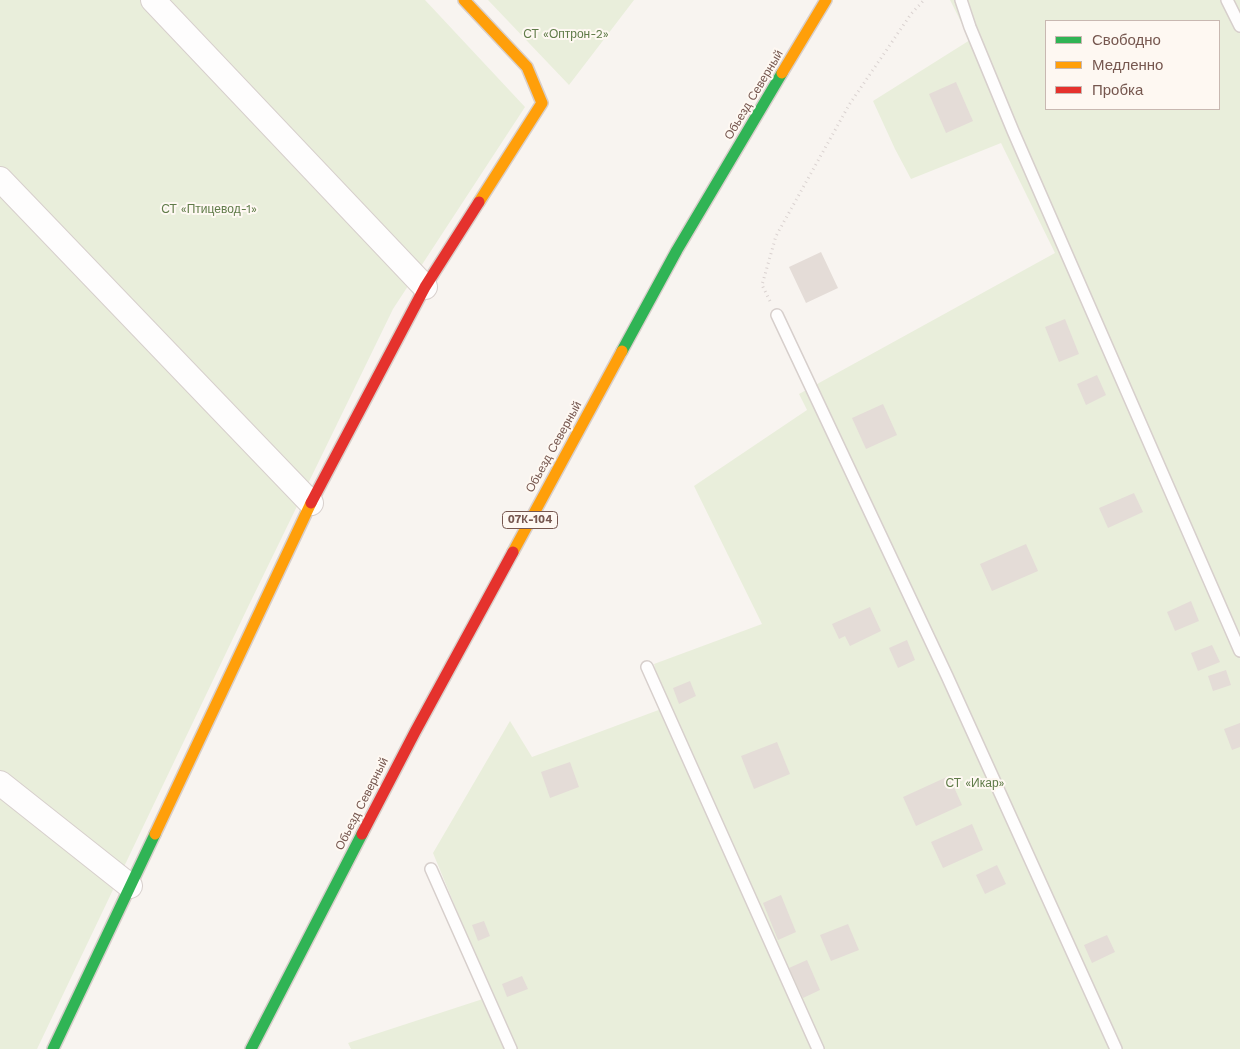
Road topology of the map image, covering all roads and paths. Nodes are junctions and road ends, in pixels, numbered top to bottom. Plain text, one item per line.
1 (153, 0) edge
2 (464, 0) edge
3 (826, 0) edge
4 (924, 0) edge
5 (961, 0) edge
6 (1227, 0) edge
7 (1240, 26) edge
8 (0, 179) edge
9 (426, 286) junction
10 (777, 315) joint
11 (311, 503) junction
12 (1240, 651) edge
13 (648, 666) dead end
14 (0, 783) edge
15 (431, 869) dead end
16 (130, 886) junction
17 (53, 1049) edge
18 (250, 1049) edge
19 (511, 1049) edge
20 (818, 1049) edge
21 (1116, 1049) edge

1 - 9 street
2 - 9 main road
3 - 18 main road, Обьезд Северный / 07К-104
4 - 10 path
5 - 12 lane
6 - 7 lane
8 - 11 street
9 - 11 main road
10 - 21 lane
11 - 16 main road
13 - 20 lane
14 - 16 street
15 - 19 lane
16 - 17 main road

